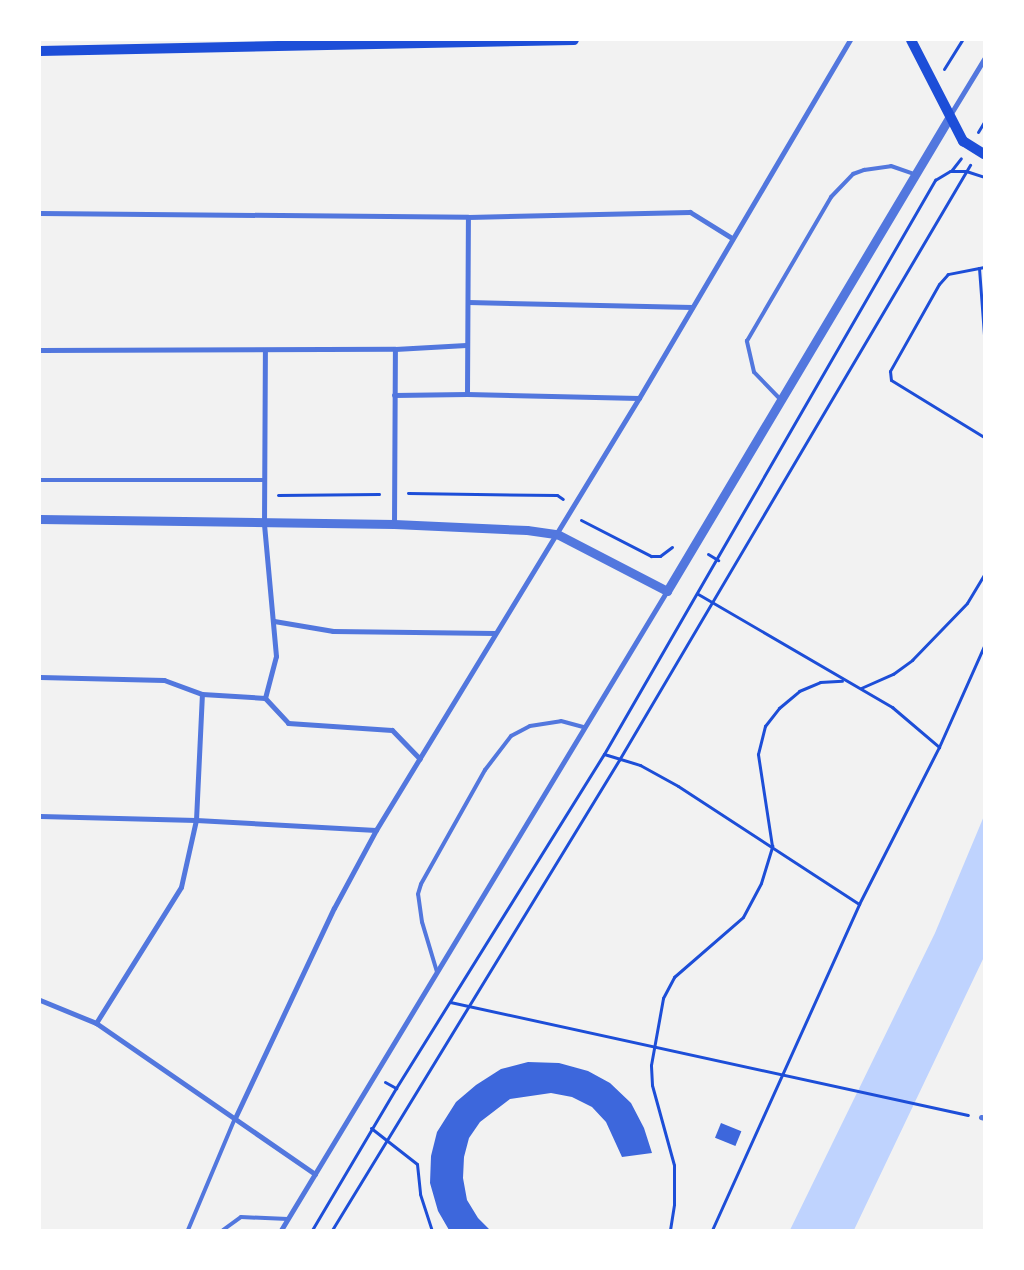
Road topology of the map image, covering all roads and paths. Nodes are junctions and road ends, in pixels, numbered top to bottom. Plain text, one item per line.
1 (574, 40) edge
2 (850, 40) edge
3 (911, 40) edge
4 (962, 40) edge
5 (528, 42) edge
6 (281, 43) edge
7 (40, 51) edge
8 (984, 59) edge
9 (931, 76) junction
10 (949, 118) junction
11 (981, 152) edge
12 (966, 171) junction
13 (914, 174) junction
14 (984, 177) edge
15 (40, 213) edge
16 (468, 217) junction
17 (732, 238) junction
18 (984, 267) edge
19 (979, 268) junction
20 (468, 302) junction
21 (692, 307) junction
22 (984, 335) edge
23 (466, 345) junction
24 (394, 349) junction
25 (40, 350) edge
26 (265, 350) junction
27 (467, 394) junction
28 (394, 395) junction
29 (639, 398) junction
30 (780, 398) junction
31 (984, 437) edge
32 (40, 480) edge
33 (264, 480) junction
34 (40, 520) edge
35 (264, 524) junction
36 (394, 524) junction
37 (557, 534) junction
38 (984, 575) edge
39 (667, 591) junction
40 (698, 594) junction
41 (713, 602) junction
42 (274, 621) junction
43 (495, 633) junction
44 (984, 646) edge
45 (40, 677) edge
46 (842, 681) junction
47 (861, 688) junction
48 (202, 694) junction
49 (264, 698) junction
50 (583, 727) junction
51 (939, 748) junction
52 (604, 754) junction
53 (420, 759) junction
54 (619, 760) junction
55 (40, 816) edge
56 (196, 820) junction
57 (376, 830) junction
58 (772, 846) junction
59 (859, 904) junction
60 (437, 972) junction
61 (40, 1000) edge
62 (450, 1002) junction
63 (468, 1005) junction
64 (96, 1023) junction
65 (652, 1045) junction
66 (783, 1075) junction
67 (235, 1118) junction
68 (982, 1118) edge
69 (371, 1128) junction
70 (386, 1138) junction
71 (315, 1174) junction
72 (288, 1219) junction
73 (188, 1230) edge
74 (223, 1230) edge
75 (282, 1230) edge
76 (312, 1230) edge
77 (332, 1230) edge
78 (432, 1230) edge
79 (670, 1230) edge
80 (712, 1230) edge

1 - 5 main road
2 - 17 street
3 - 9 main road
4 - 9 path
5 - 6 main road
6 - 7 main road
8 - 10 street
9 - 10 main road
10 - 11 main road
10 - 13 street
11 - 12 path
12 - 14 path
12 - 40 path
12 - 41 path
13 - 30 street
13 - 30 lane
15 - 16 street
16 - 17 street
16 - 20 street
17 - 21 street
18 - 19 path
19 - 22 path
19 - 31 path
20 - 21 street
20 - 23 street
21 - 29 street
23 - 24 street
23 - 27 street
24 - 26 street
24 - 28 street
25 - 26 street
26 - 33 street
27 - 28 street
27 - 29 street
28 - 36 street
29 - 37 street
30 - 39 street
32 - 33 lane
33 - 35 street
34 - 35 street
35 - 36 street
35 - 42 street
36 - 37 street
37 - 39 street
37 - 43 street
38 - 47 path
39 - 50 street
40 - 41 path
40 - 52 path
41 - 46 path
41 - 54 path
42 - 43 street
42 - 49 street
43 - 53 street
44 - 51 path
45 - 48 street
46 - 47 path
46 - 58 path
47 - 51 path
48 - 49 street
48 - 56 street
49 - 53 street
50 - 60 street
50 - 60 lane
51 - 59 path
52 - 54 path
52 - 62 path
53 - 57 street
54 - 58 path
54 - 63 path
55 - 56 street
56 - 57 street
56 - 64 street
57 - 67 street
58 - 59 path
58 - 65 path
59 - 66 path
60 - 71 street
61 - 64 street
62 - 63 path
62 - 69 path
63 - 65 path
63 - 70 path
64 - 67 street
65 - 66 path
65 - 79 path
66 - 68 path
66 - 80 path
67 - 71 street
67 - 73 lane
69 - 70 path
69 - 76 path
70 - 77 path
70 - 78 path
71 - 72 street
72 - 74 lane
72 - 75 street

